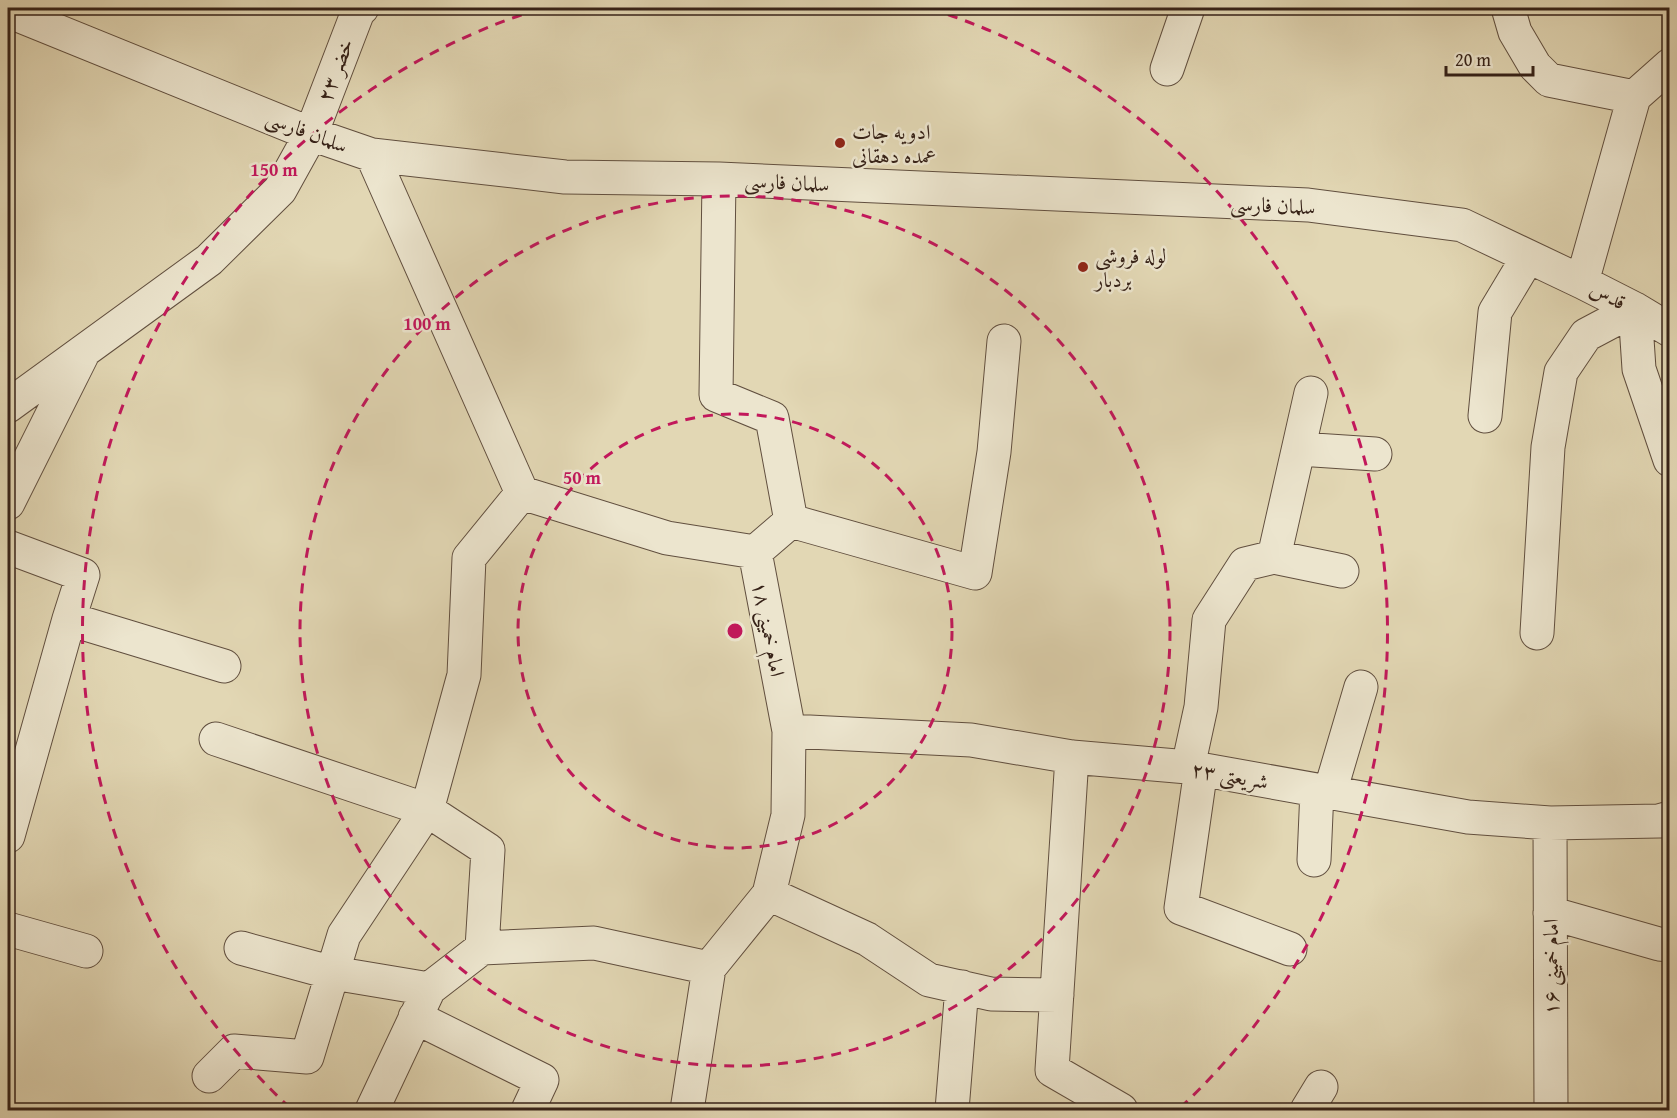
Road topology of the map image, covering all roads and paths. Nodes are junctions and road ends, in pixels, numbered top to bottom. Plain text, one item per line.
1 (360, 8) edge
2 (1188, 8) edge
3 (1508, 8) edge
4 (8, 11) edge
5 (1670, 65) edge
6 (1167, 69) dead end
7 (1634, 97) junction
8 (310, 134) junction
9 (372, 155) junction
10 (719, 179) junction
11 (1528, 257) junction
12 (1582, 282) junction
13 (1635, 309) junction
14 (1670, 330) edge
15 (1004, 341) dead end
16 (84, 350) junction
17 (1311, 393) dead end
18 (8, 406) edge
19 (1485, 416) dead end
20 (1299, 449) junction
21 (1375, 454) dead end
22 (1670, 460) edge
23 (522, 493) junction
24 (8, 503) edge
25 (791, 522) junction
26 (8, 547) edge
27 (755, 552) junction
28 (1274, 557) junction
29 (1342, 572) dead end
30 (69, 619) junction
31 (1538, 633) dead end
32 (224, 666) dead end
33 (1361, 687) dead end
34 (789, 731) junction
35 (216, 739) dead end
36 (1072, 757) junction
37 (1195, 768) junction
38 (1323, 791) junction
39 (427, 810) junction
40 (1670, 818) edge
41 (1550, 823) junction
42 (8, 836) edge
43 (1314, 861) dead end
44 (769, 894) junction
45 (1550, 913) junction
46 (8, 929) edge
47 (1670, 945) edge
48 (241, 948) dead end
49 (482, 948) junction
50 (1290, 949) dead end
51 (86, 951) dead end
52 (709, 968) junction
53 (333, 973) junction
54 (962, 987) junction
55 (1057, 995) junction
56 (422, 1003) junction
57 (209, 1076) dead end
58 (372, 1110) edge
59 (528, 1110) edge
60 (687, 1110) edge
61 (952, 1110) edge
62 (1121, 1110) edge
63 (1551, 1110) edge

1 - 8 street, خضر ۲۳
2 - 6 street
3 - 7 street
4 - 8 street, سلمان فارسی
5 - 7 street
7 - 12 street, قدس
8 - 9 street, سلمان فارسی
8 - 16 street, خضر ۲۳
9 - 10 street, سلمان فارسی
9 - 23 street
10 - 11 street, سلمان فارسی
10 - 25 street
11 - 12 street, سلمان فارسی
11 - 19 street
12 - 13 street, قدس
13 - 14 street
13 - 22 street, قدس
13 - 31 street
15 - 25 street
16 - 18 street, خضر ۲۳
16 - 24 street
17 - 20 street
20 - 21 street
20 - 28 street
23 - 27 street
23 - 39 street
25 - 27 street, امام خمینی ۱۸
26 - 30 street
27 - 34 street, امام خمینی ۱۸
28 - 29 street
28 - 37 street
30 - 32 street
30 - 42 street
33 - 38 street
34 - 36 street, شریعتی ۲۳
34 - 44 street, امام خمینی ۱۸
35 - 39 street
36 - 37 street, شریعتی ۲۳
36 - 55 street
37 - 38 street, شریعتی ۲۳
37 - 50 street
38 - 41 street, شریعتی ۲۳
38 - 43 street
39 - 49 street
39 - 53 street
40 - 41 street, شریعتی ۲۳
41 - 45 street, امام خمینی ۱۶
44 - 52 street, امام خمینی ۱۸
44 - 54 street
45 - 47 street
45 - 63 street, امام خمینی ۱۶
46 - 51 street
48 - 53 street
49 - 52 street
49 - 56 street
52 - 60 street
53 - 56 street
53 - 57 street
54 - 55 street
54 - 61 street
55 - 62 street
56 - 58 street
56 - 59 street

